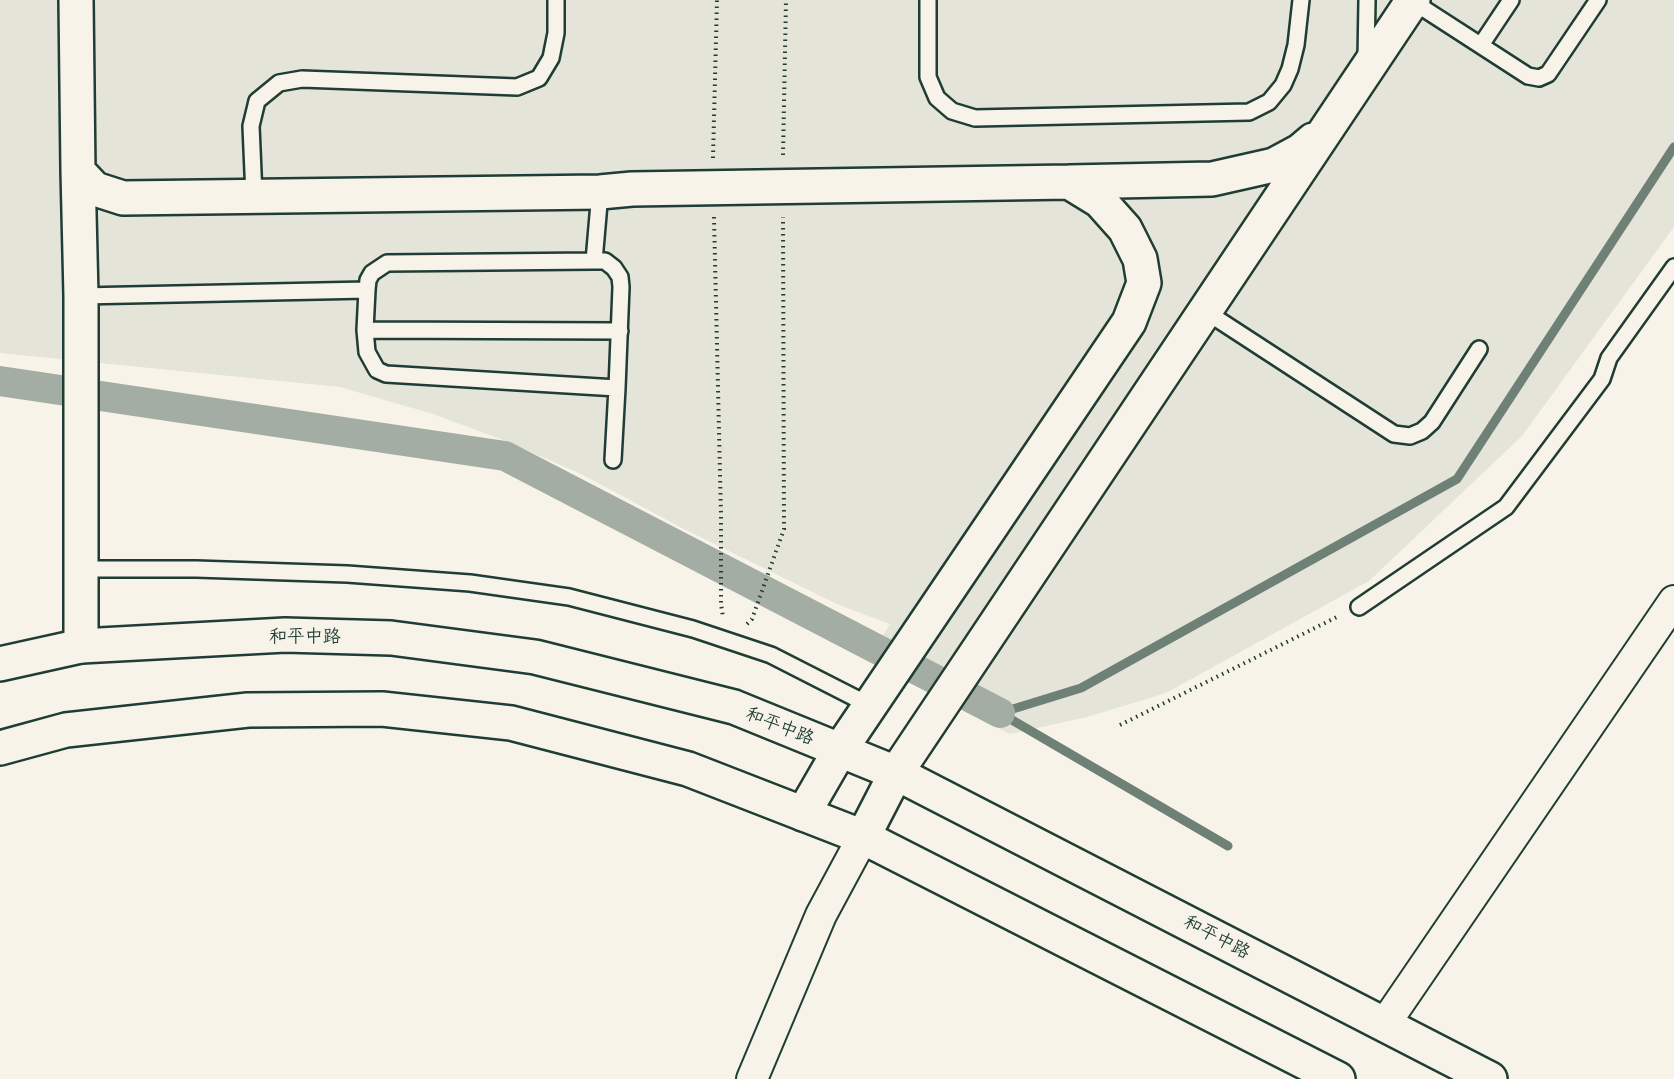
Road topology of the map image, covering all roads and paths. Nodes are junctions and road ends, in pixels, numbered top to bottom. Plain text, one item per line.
1 (76, 0) edge
2 (556, 0) edge
3 (717, 0) edge
4 (786, 0) edge
5 (928, 0) edge
6 (1301, 0) edge
7 (1366, 0) edge
8 (1413, 0) edge
9 (1511, 0) edge
10 (1598, 0) edge
11 (1481, 45) junction
12 (1366, 71) junction
13 (1326, 130) junction
14 (78, 171) junction
15 (1069, 182) junction
16 (783, 187) junction
17 (713, 188) junction
18 (600, 192) junction
19 (254, 196) junction
20 (594, 261) junction
21 (1674, 267) edge
22 (367, 290) junction
23 (81, 296) junction
24 (1205, 311) junction
25 (365, 330) junction
26 (620, 331) junction
27 (1479, 349) dead end
28 (617, 388) junction
29 (613, 460) dead end
30 (80, 569) junction
31 (1674, 601) edge
32 (721, 604) dead end
33 (1359, 606) joint
34 (752, 619) dead end
35 (81, 646) junction
36 (0, 664) edge
37 (871, 706) junction
38 (1120, 725) dead end
39 (0, 748) edge
40 (840, 750) junction
41 (896, 773) junction
42 (803, 814) junction
43 (863, 837) junction
44 (1384, 1025) junction
45 (752, 1079) edge
46 (1338, 1079) edge
47 (1490, 1079) edge

1 - 14 main road
2 - 19 lane
3 - 17 path
4 - 16 path
5 - 6 lane
7 - 12 lane
8 - 11 lane
8 - 12 main road
9 - 11 lane
10 - 11 lane
12 - 13 main road
13 - 15 main road
13 - 24 main road
14 - 19 main road
14 - 23 main road
15 - 16 main road
15 - 37 main road
16 - 17 main road
16 - 34 path
17 - 18 main road
17 - 32 path
18 - 19 main road
18 - 20 lane
20 - 22 lane
20 - 26 lane
21 - 33 lane
22 - 23 lane
22 - 25 lane
23 - 30 main road
24 - 27 lane
24 - 41 main road
25 - 26 lane
25 - 28 lane
26 - 28 lane
28 - 29 lane
30 - 35 main road
30 - 37 lane
31 - 44 street
33 - 38 path
35 - 36 main road, 和平中路
35 - 40 main road, 和平中路
37 - 40 main road
39 - 42 main road
40 - 41 main road, 和平中路
40 - 42 main road
41 - 43 main road
41 - 44 main road, 和平中路
42 - 43 main road
43 - 45 street
43 - 46 main road
44 - 47 main road, 和平中路

